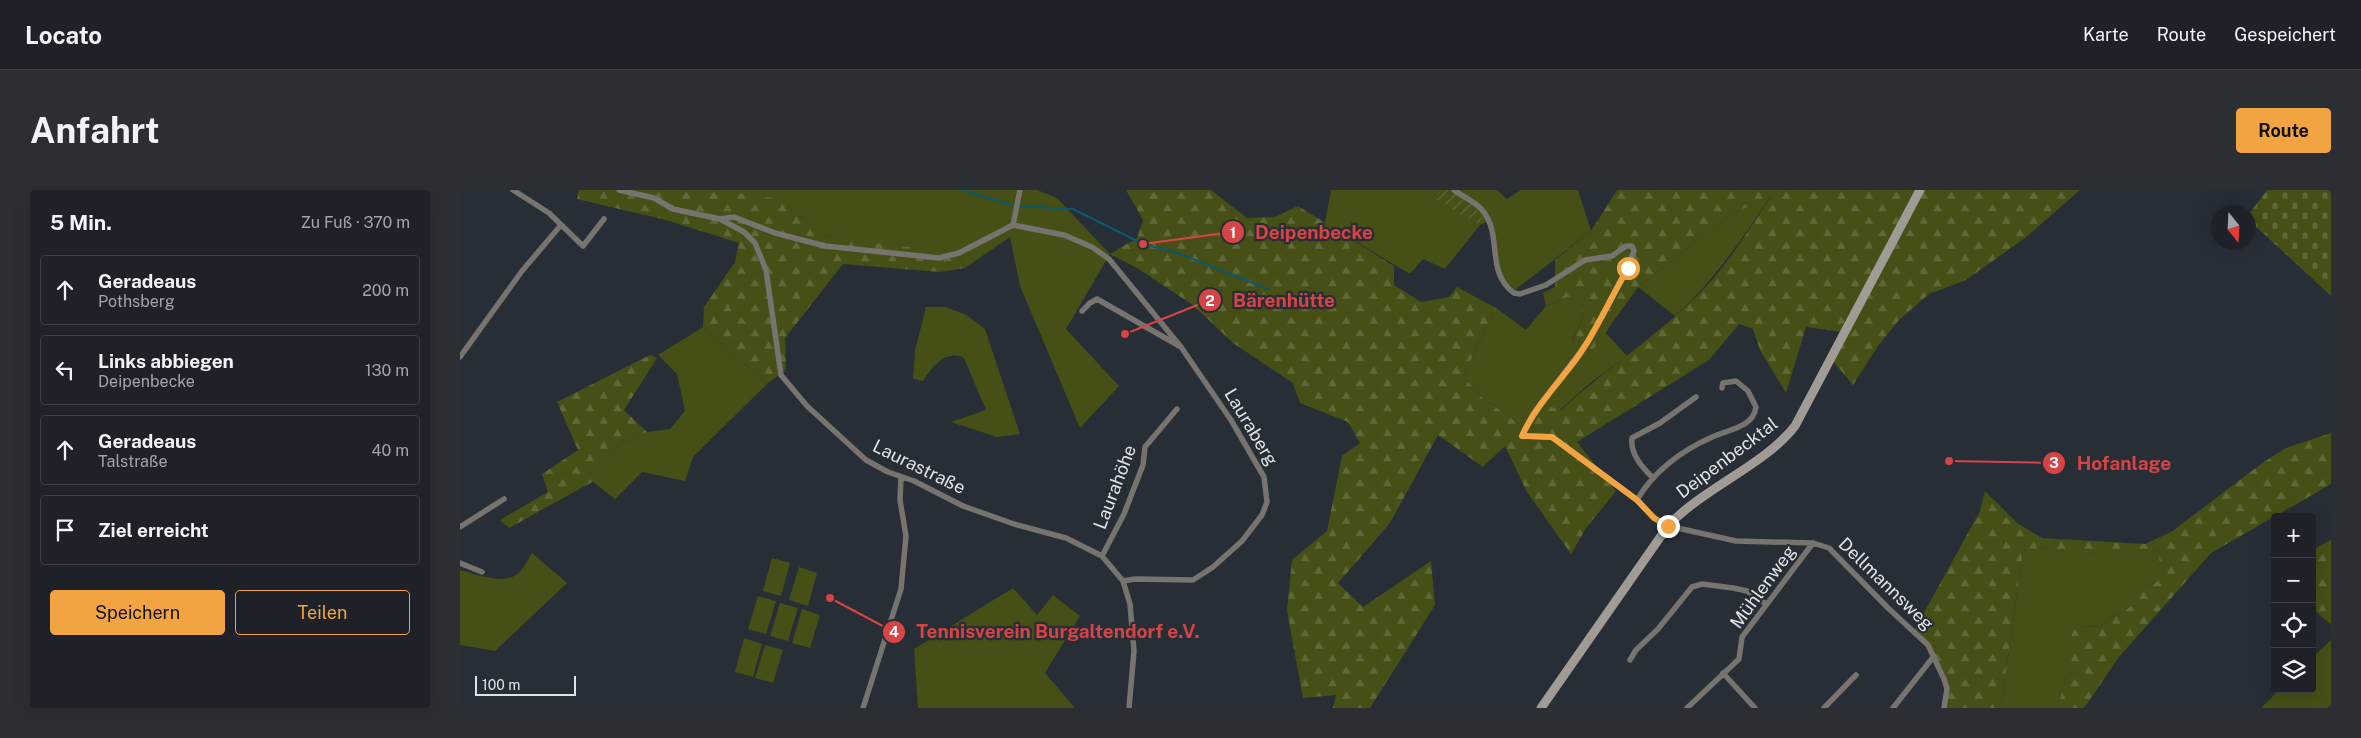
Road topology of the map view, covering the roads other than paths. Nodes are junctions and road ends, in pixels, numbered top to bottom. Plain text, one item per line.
1 (513, 190) edge
2 (618, 190) edge
3 (1020, 190) edge
4 (1454, 190) edge
5 (1920, 190) edge
6 (604, 219) dead end
7 (720, 219) junction
8 (562, 225) junction
9 (1013, 225) junction
10 (1082, 311) dead end
11 (1181, 347) junction
12 (460, 357) edge
13 (1722, 388) dead end
14 (1696, 397) dead end
15 (1177, 409) dead end
16 (901, 477) junction
17 (1652, 477) junction
18 (504, 499) dead end
19 (1637, 500) junction
20 (1668, 526) junction
21 (460, 527) edge
22 (1813, 543) junction
23 (1102, 556) junction
24 (460, 563) edge
25 (482, 572) dead end
26 (1124, 581) junction
27 (1766, 604) junction
28 (1934, 656) junction
29 (1630, 660) dead end
30 (1723, 674) junction
31 (1856, 675) dead end
32 (862, 708) edge
33 (1130, 708) edge
34 (1541, 708) edge
35 (1687, 708) edge
36 (1755, 708) edge
37 (1824, 708) edge
38 (1894, 708) edge
39 (1944, 708) edge

1 - 8 street
2 - 7 street, Laurastraße
3 - 9 street
4 - 19 street
5 - 20 main road, Deipenbecktal
6 - 8 street
7 - 9 street
7 - 16 street, Laurastraße
8 - 12 street
9 - 11 street, Lauraberg
10 - 11 street, Lauraberg
11 - 26 street, Lauraberg
13 - 17 street
14 - 17 street
15 - 23 street, Laurahöhe
16 - 23 street, Laurastraße
16 - 32 street
17 - 19 street
18 - 21 street
19 - 20 street
20 - 22 street, Dellmannsweg
20 - 34 main road, Deipenbecktal
22 - 27 street, Mühlenweg
22 - 28 street, Dellmannsweg
23 - 26 street, Laurastraße
24 - 25 street
26 - 33 street, Laurastraße
27 - 29 street
27 - 30 street, Mühlenweg
28 - 38 street
28 - 39 street, Dellmannsweg
30 - 35 street, Mühlenweg
30 - 36 street
31 - 37 street

